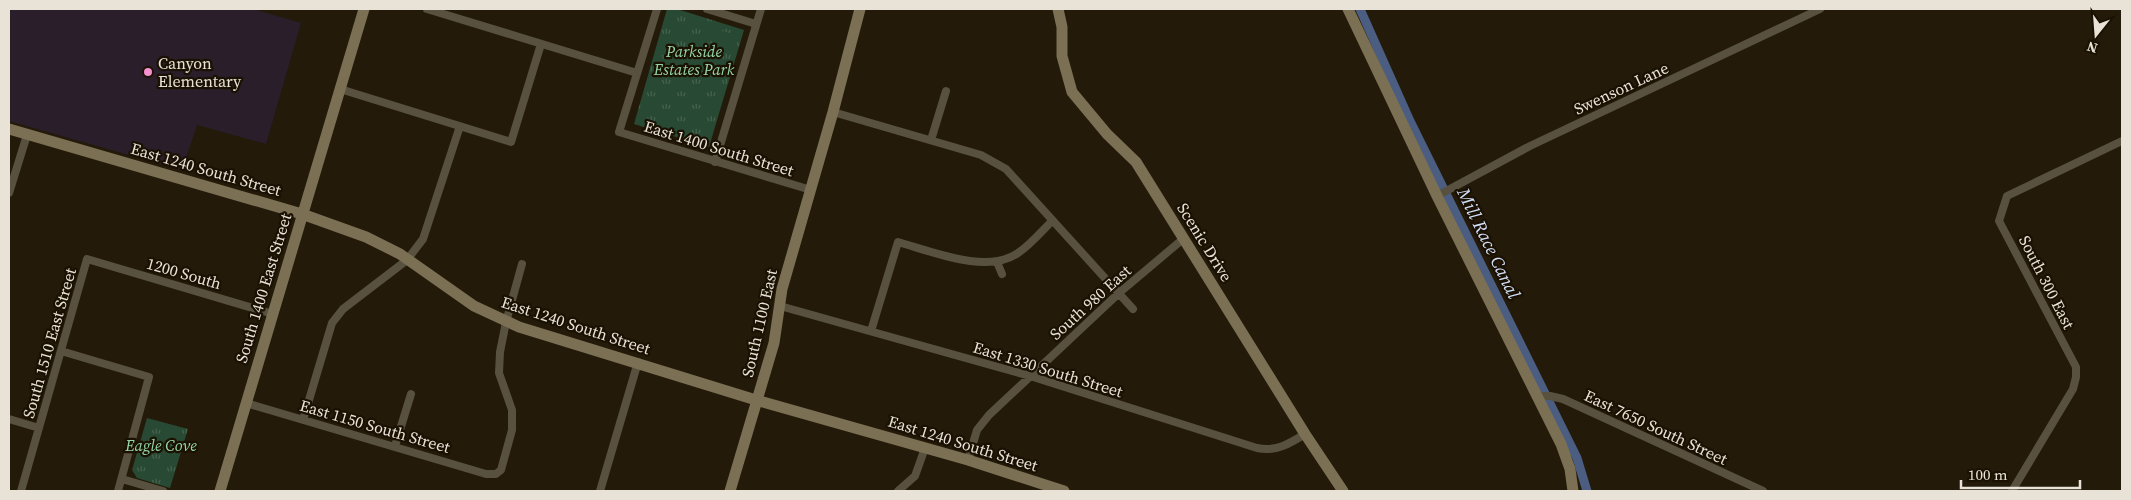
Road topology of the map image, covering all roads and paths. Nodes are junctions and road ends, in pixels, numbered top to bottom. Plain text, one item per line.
1 (364, 9) edge
2 (427, 9) edge
3 (657, 9) edge
4 (707, 9) edge
5 (760, 9) edge
6 (860, 9) edge
7 (1058, 9) edge
8 (1348, 9) edge
9 (1820, 9) edge
10 (756, 24) junction
11 (541, 44) junction
12 (637, 73) junction
13 (340, 89) junction
14 (946, 90) dead end
15 (834, 112) junction
16 (460, 126) junction
17 (9, 129) edge
18 (27, 135) junction
19 (931, 140) junction
20 (2122, 141) edge
21 (716, 162) junction
22 (810, 190) junction
23 (9, 194) edge
24 (1439, 195) junction
25 (302, 214) junction
26 (1052, 221) junction
27 (1183, 239) junction
28 (87, 259) joint
29 (407, 260) junction
30 (997, 262) junction
31 (522, 264) dead end
32 (1002, 274) dead end
33 (1119, 293) junction
34 (780, 306) junction
35 (1132, 309) dead end
36 (273, 314) junction
37 (506, 322) junction
38 (871, 331) junction
39 (61, 351) junction
40 (638, 362) junction
41 (1030, 376) junction
42 (411, 394) dead end
43 (1543, 396) junction
44 (756, 400) junction
45 (246, 403) junction
46 (9, 419) edge
47 (303, 420) junction
48 (39, 428) junction
49 (1305, 434) junction
50 (395, 446) junction
51 (924, 448) junction
52 (968, 460) junction
53 (122, 479) junction
54 (21, 491) edge
55 (118, 491) edge
56 (164, 491) edge
57 (220, 491) edge
58 (600, 491) edge
59 (730, 491) edge
60 (898, 491) edge
61 (1064, 491) edge
62 (1343, 491) edge
63 (1573, 491) edge
64 (1763, 491) edge
65 (2012, 491) edge

1 - 13 street, South 1400 East Street
2 - 11 street
3 - 12 street
4 - 10 street
5 - 10 street
6 - 15 street, South 1100 East
7 - 27 street, Scenic Drive
8 - 24 street
9 - 24 street, Swenson Lane
10 - 21 street
11 - 12 street
11 - 16 street
12 - 21 street, East 1400 South Street
13 - 16 street
13 - 25 street, South 1400 East Street
14 - 19 street
15 - 19 street
15 - 22 street, South 1100 East
16 - 29 street
17 - 18 street, East 1240 South Street
18 - 23 street
18 - 25 street, East 1240 South Street
19 - 26 street
20 - 65 street, South 300 East
21 - 22 street, East 1400 South Street
22 - 34 street, South 1100 East
24 - 43 street
25 - 29 street, East 1240 South Street
25 - 36 street, South 1400 East Street
26 - 30 street
26 - 33 street
27 - 33 street, South 980 East
27 - 49 street, Scenic Drive
28 - 36 street, 1200 South
28 - 39 street, South 1510 East Street
29 - 37 street, East 1240 South Street
29 - 47 street
30 - 32 street
30 - 38 street
31 - 37 street
33 - 35 street
33 - 41 street, South 980 East
34 - 38 street, East 1330 South Street
34 - 44 street, South 1100 East
36 - 45 street, South 1400 East Street
37 - 40 street, East 1240 South Street
37 - 50 street, East 1150 South Street
38 - 41 street, East 1330 South Street
39 - 48 street, South 1510 East Street
39 - 53 street
40 - 44 street, East 1240 South Street
40 - 58 street
41 - 49 street, East 1330 South Street
41 - 52 street, South 980 East
42 - 50 street
43 - 63 street
43 - 64 street, East 7650 South Street
44 - 51 street, East 1240 South Street
44 - 59 street, South 1100 East
45 - 47 street, East 1150 South Street
45 - 57 street, South 1400 East Street
46 - 48 street
47 - 50 street, East 1150 South Street
48 - 54 street, South 1510 East Street
49 - 62 street, Scenic Drive
51 - 52 street, East 1240 South Street
51 - 60 street
52 - 61 street, East 1240 South Street
53 - 55 street
53 - 56 street

